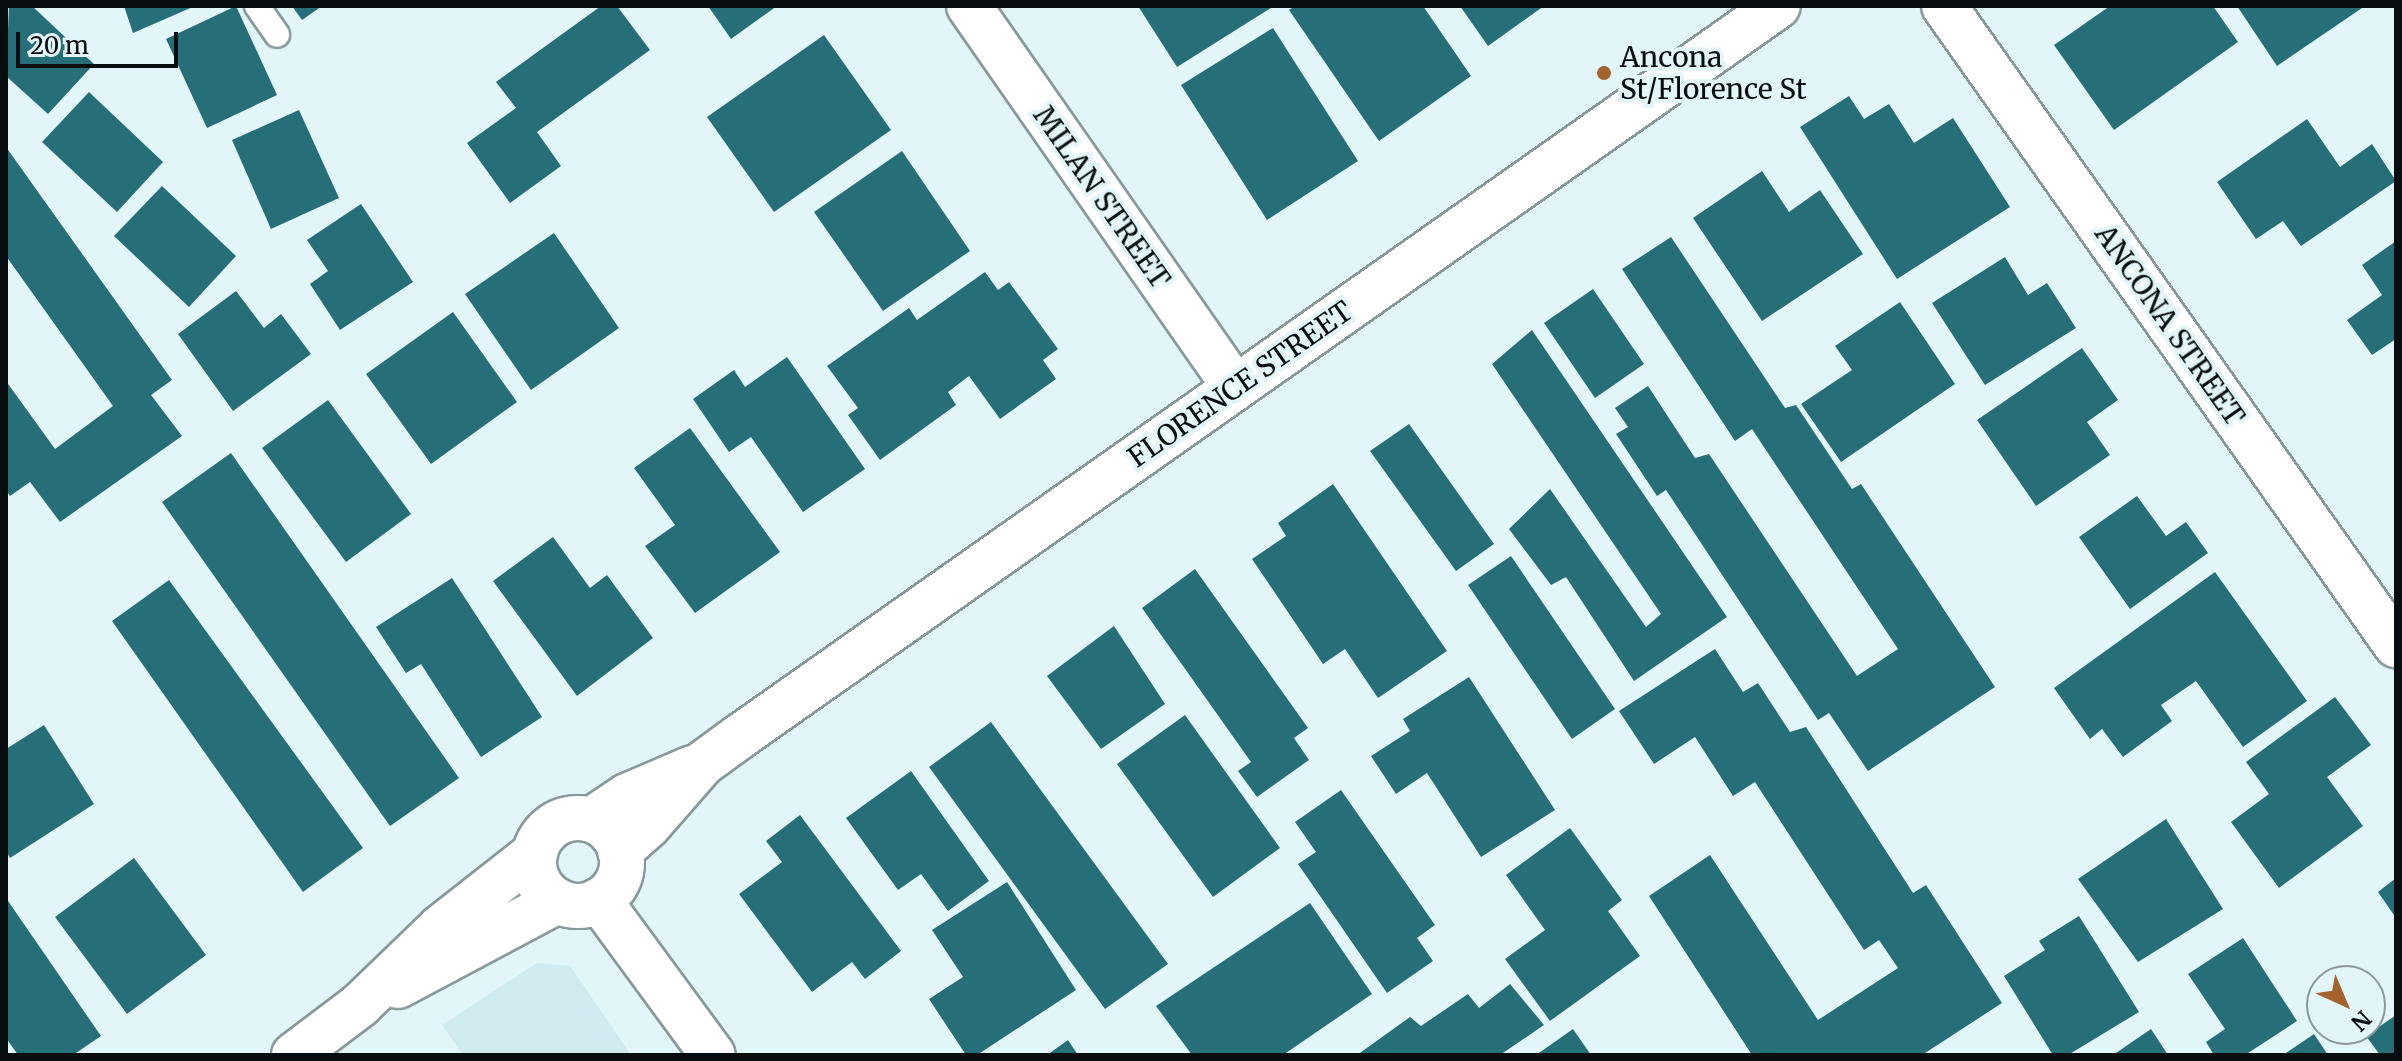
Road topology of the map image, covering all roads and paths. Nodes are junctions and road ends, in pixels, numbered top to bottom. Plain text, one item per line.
1 (257, 6) edge
2 (969, 6) edge
3 (1778, 6) edge
4 (1944, 6) edge
5 (277, 35) dead end
6 (1235, 387) junction
7 (2396, 645) edge
8 (606, 835) junction
9 (535, 853) junction
10 (578, 901) junction
11 (360, 1005) junction
12 (294, 1055) edge
13 (713, 1055) edge

1 - 5 lane
2 - 6 street, MILAN STREET
3 - 6 street, FLORENCE STREET
4 - 7 street, ANCONA STREET
6 - 8 street, FLORENCE STREET
8 - 9 street
8 - 10 street
9 - 10 street
9 - 11 street
10 - 11 street
10 - 13 street
11 - 12 street

